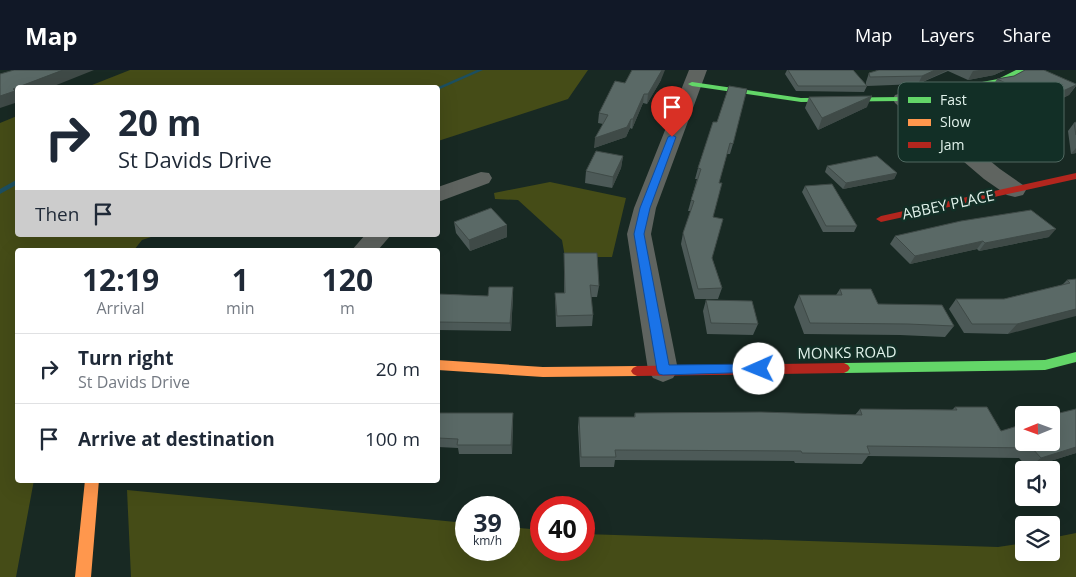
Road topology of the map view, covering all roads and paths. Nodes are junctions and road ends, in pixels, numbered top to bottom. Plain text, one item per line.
1 (1021, 70) edge
2 (695, 77) edge
3 (995, 82) edge
4 (898, 99) edge
5 (978, 162) edge
6 (1076, 176) edge
7 (482, 178) dead end
8 (1015, 190) junction
9 (440, 194) edge
10 (881, 219) dead end
11 (377, 237) edge
12 (366, 248) edge
13 (1076, 357) edge
14 (440, 365) edge
15 (663, 370) junction
16 (92, 483) edge
17 (83, 577) edge

1 - 3 street
2 - 4 street
2 - 15 street
5 - 8 street, ABBEY PLACE
6 - 8 street, ABBEY PLACE
7 - 9 street
8 - 10 street, ABBEY PLACE
11 - 12 street
13 - 15 street, MONKS ROAD
14 - 15 street, MONKS ROAD
16 - 17 street

